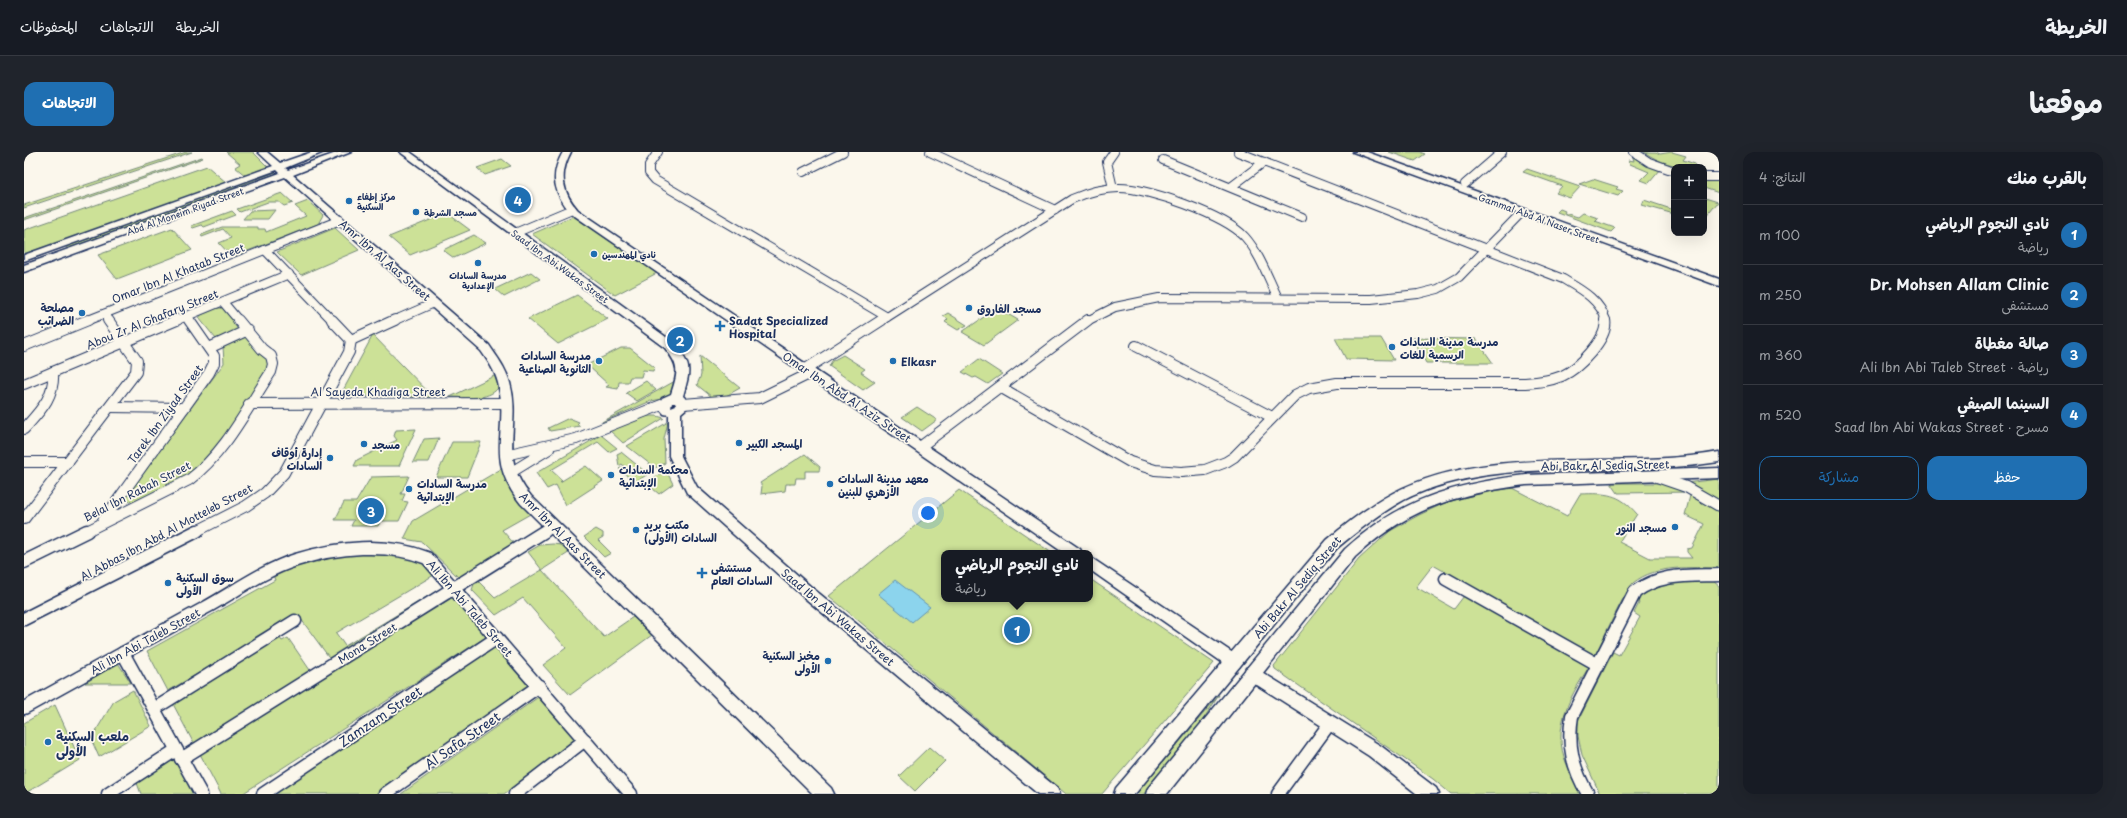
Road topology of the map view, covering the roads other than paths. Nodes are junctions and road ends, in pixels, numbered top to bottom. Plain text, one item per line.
1 (262, 152) edge
2 (320, 152) edge
3 (347, 152) edge
4 (404, 152) edge
5 (567, 152) edge
6 (658, 152) edge
7 (843, 152) edge
8 (930, 152) edge
9 (1114, 152) edge
10 (1238, 152) edge
11 (1358, 152) edge
12 (1375, 152) edge
13 (1502, 152) edge
14 (1634, 152) edge
15 (1163, 160) dead end
16 (1264, 162) junction
17 (283, 170) junction
18 (1671, 170) edge
19 (803, 172) dead end
20 (1707, 177) edge
21 (1719, 177) edge
22 (1465, 184) junction
23 (1231, 187) junction
24 (1113, 188) junction
25 (572, 209) junction
26 (1055, 210) junction
27 (1522, 212) junction
28 (1302, 216) dead end
29 (340, 220) junction
30 (514, 234) junction
31 (1487, 248) junction
32 (265, 250) junction
33 (52, 253) junction
34 (24, 258) edge
35 (24, 269) edge
36 (289, 274) junction
37 (1719, 276) edge
38 (1719, 283) edge
39 (1278, 298) junction
40 (223, 302) junction
41 (434, 303) junction
42 (104, 314) junction
43 (186, 317) junction
44 (887, 317) junction
45 (248, 330) junction
46 (350, 340) junction
47 (124, 343) junction
48 (24, 346) edge
49 (1136, 346) dead end
50 (209, 348) junction
51 (808, 371) junction
52 (53, 372) junction
53 (24, 384) edge
54 (1000, 387) junction
55 (508, 403) junction
56 (249, 404) junction
57 (322, 404) junction
58 (674, 404) junction
59 (110, 408) junction
60 (184, 408) junction
61 (1272, 417) junction
62 (24, 429) edge
63 (556, 444) junction
64 (920, 447) junction
65 (505, 455) junction
66 (1719, 457) edge
67 (24, 462) edge
68 (68, 462) junction
69 (1530, 466) junction
70 (510, 473) junction
71 (1719, 474) edge
72 (1657, 477) junction
73 (1541, 480) junction
74 (1719, 506) edge
75 (24, 518) edge
76 (102, 523) junction
77 (553, 526) junction
78 (1346, 530) junction
79 (1362, 541) junction
80 (1071, 550) edge
81 (42, 553) junction
82 (24, 555) edge
83 (24, 562) edge
84 (1093, 565) edge
85 (1719, 576) edge
86 (1446, 579) dead end
87 (454, 588) junction
88 (24, 619) edge
89 (295, 622) dead end
90 (497, 638) junction
91 (123, 653) junction
92 (1234, 662) junction
93 (1598, 664) junction
94 (1252, 673) junction
95 (539, 686) junction
96 (24, 708) edge
97 (154, 709) junction
98 (1187, 717) junction
99 (1330, 723) junction
100 (1206, 730) junction
101 (585, 740) junction
102 (179, 755) junction
103 (123, 790) edge
104 (108, 794) edge
105 (201, 794) edge
106 (263, 794) edge
107 (385, 794) edge
108 (515, 794) edge
109 (631, 794) edge
110 (825, 794) edge
111 (1051, 794) edge
112 (1123, 794) edge
113 (1154, 794) edge
114 (1278, 794) edge
115 (1430, 794) edge
116 (1588, 794) edge

1 - 17 street, Amr Ibn Al Aas Street
2 - 17 street, Abd Al Moneim Riyad Street
3 - 17 street, Abd Al Moneim Riyad Street
4 - 30 street, Saad Ibn Abi Wakas Street
5 - 25 street, Omar Ibn Abd Al Aziz Street
6 - 44 street
7 - 19 street
8 - 26 street
9 - 24 street
10 - 16 street
11 - 27 main road, Gammal Abd Al Naser Street
12 - 22 main road, Gammal Abd Al Naser Street
13 - 22 street
14 - 18 street
15 - 23 street
16 - 23 street
16 - 31 street
17 - 29 street, Amr Ibn Al Aas Street
17 - 33 street, Abd Al Moneim Riyad Street
20 - 21 street
22 - 37 main road, Gammal Abd Al Naser Street
23 - 28 street
24 - 26 street
24 - 39 street
25 - 30 street
25 - 51 street, Omar Ibn Abd Al Aziz Street
26 - 44 street
27 - 31 street
27 - 38 main road, Gammal Abd Al Naser Street
29 - 32 street, Omar Ibn Al Khatab Street
29 - 41 street, Amr Ibn Al Aas Street
30 - 58 street, Saad Ibn Abi Wakas Street
31 - 39 street
31 - 61 street
32 - 36 street
32 - 42 street, Omar Ibn Al Khatab Street
33 - 34 street, Abd Al Moneim Riyad Street
33 - 35 street, Abd Al Moneim Riyad Street
36 - 40 street, Abou Zr Al Ghafary Street
36 - 46 street
39 - 54 street
40 - 43 street, Abou Zr Al Ghafary Street
40 - 45 street, Belal Ibn Rabah Street
41 - 46 street
41 - 55 street, Amr Ibn Al Aas Street
42 - 47 street
42 - 48 street, Omar Ibn Al Khatab Street
43 - 47 street, Abou Zr Al Ghafary Street
43 - 50 street, Tarek Ibn Ziyad Street
44 - 51 street
45 - 50 street
45 - 56 street, Belal Ibn Rabah Street
46 - 57 street, Al Abbas Ibn Abd Al Motteleb Street
47 - 52 street, Abou Zr Al Ghafary Street
47 - 59 street
49 - 61 street
50 - 60 street, Tarek Ibn Ziyad Street
51 - 58 street
51 - 64 street, Omar Ibn Abd Al Aziz Street
52 - 53 street, Abou Zr Al Ghafary Street
52 - 62 street
54 - 61 street
54 - 64 street
55 - 57 street, Al Sayeda Khadiga Street
55 - 65 street, Amr Ibn Al Aas Street
56 - 57 street, Al Sayeda Khadiga Street
56 - 76 street, Belal Ibn Rabah Street
57 - 88 street, Al Abbas Ibn Abd Al Motteleb Street
58 - 63 street
58 - 111 street, Saad Ibn Abi Wakas Street
59 - 60 street
59 - 68 street
60 - 76 street, Tarek Ibn Ziyad Street
63 - 65 street
63 - 70 street
64 - 80 street, Omar Ibn Abd Al Aziz Street
65 - 70 street, Amr Ibn Al Aas Street
66 - 69 main road, Abi Bakr Al Sediq Street
67 - 68 street
68 - 75 street
69 - 73 main road
69 - 78 main road, Abi Bakr Al Sediq Street
70 - 77 street, Amr Ibn Al Aas Street
71 - 72 main road, Abi Bakr Al Sediq Street
72 - 73 main road, Abi Bakr Al Sediq Street
72 - 74 street
73 - 79 main road, Abi Bakr Al Sediq Street
76 - 81 street, Belal Ibn Rabah Street
77 - 87 street, Mona Street
77 - 110 street, Amr Ibn Al Aas Street
78 - 79 main road
78 - 92 main road, Abi Bakr Al Sediq Street
79 - 94 main road, Abi Bakr Al Sediq Street
81 - 82 street
81 - 83 street, Belal Ibn Rabah Street
84 - 92 street
85 - 93 street
86 - 93 street
87 - 90 street, Ali Ibn Abi Taleb Street
87 - 91 street, Ali Ibn Abi Taleb Street
87 - 102 street, Mona Street
89 - 97 street
90 - 95 street, Ali Ibn Abi Taleb Street
90 - 106 street, Zamzam Street
91 - 96 street, Ali Ibn Abi Taleb Street
91 - 97 street
92 - 98 main road, Abi Bakr Al Sediq Street
93 - 116 street
94 - 99 street
94 - 100 main road, Abi Bakr Al Sediq Street
95 - 101 street, Ali Ibn Abi Taleb Street
95 - 107 street, Al Safa Street
97 - 102 street
98 - 100 main road
98 - 112 main road, Abi Bakr Al Sediq Street
99 - 114 street
99 - 115 street
100 - 113 main road, Abi Bakr Al Sediq Street
101 - 108 street
101 - 109 street, Ali Ibn Abi Taleb Street
102 - 103 street, Mona Street
102 - 105 street
103 - 104 street, Mona Street

